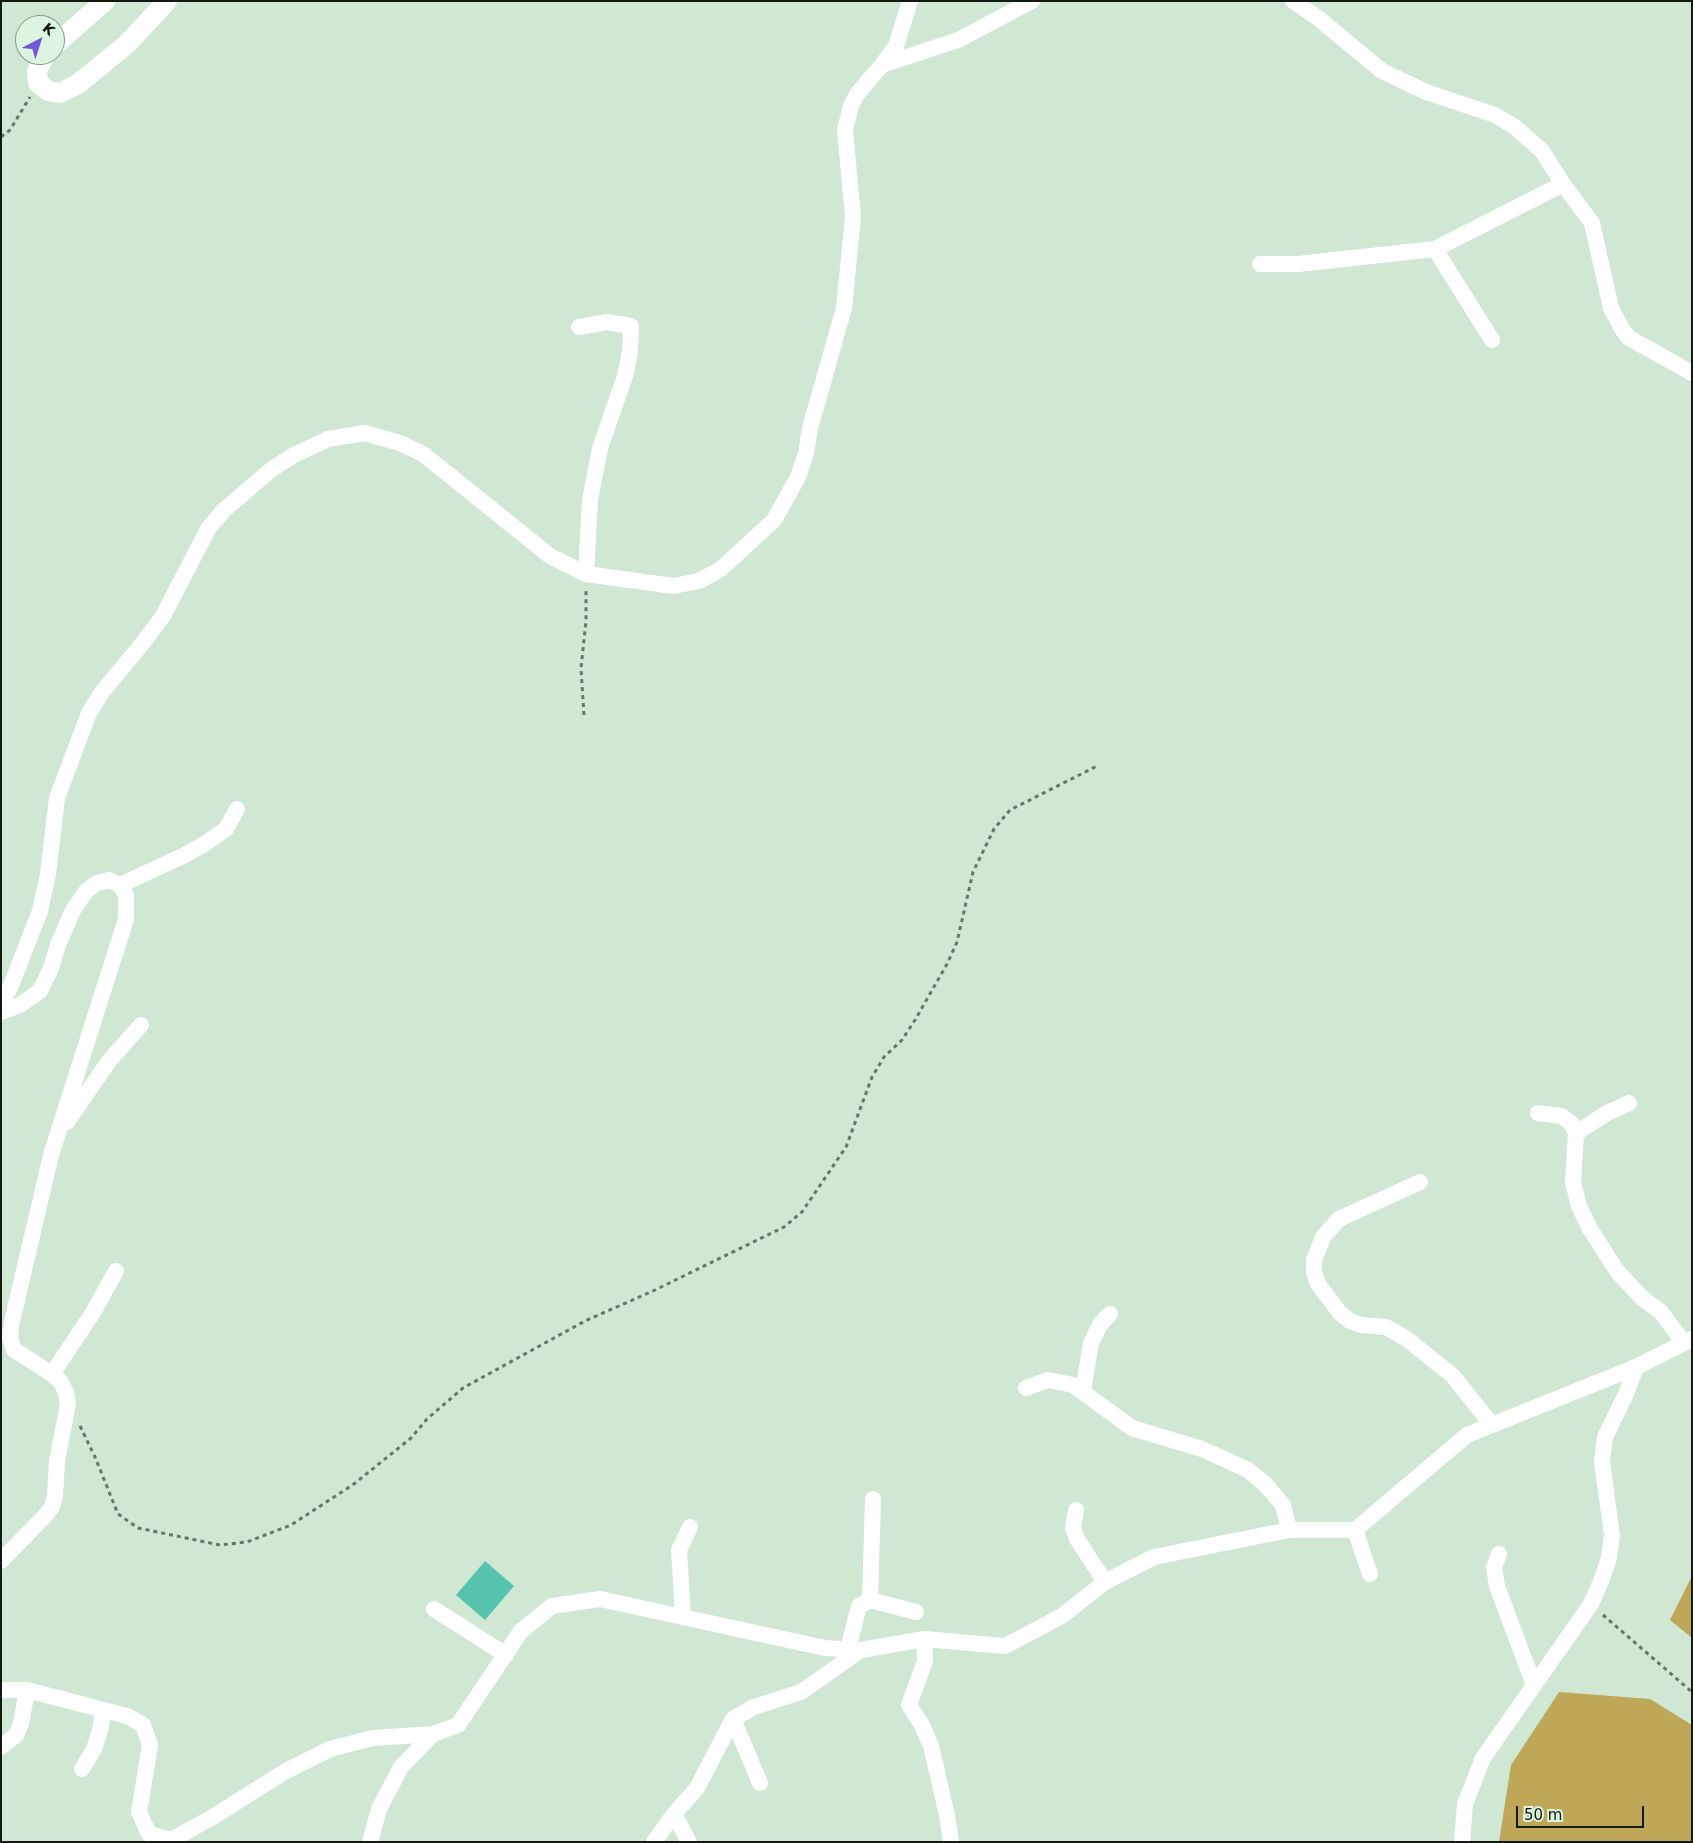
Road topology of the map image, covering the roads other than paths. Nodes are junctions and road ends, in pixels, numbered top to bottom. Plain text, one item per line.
1 (105, 1) edge
2 (167, 1) edge
3 (910, 1) edge
4 (1032, 1) edge
5 (1293, 1) edge
6 (65, 36) edge
7 (40, 65) edge
8 (882, 65) junction
9 (1563, 184) junction
10 (1435, 249) junction
11 (1260, 264) dead end
12 (579, 326) dead end
13 (1492, 340) dead end
14 (1692, 373) edge
15 (586, 574) junction
16 (238, 809) dead end
17 (120, 885) junction
18 (1, 1005) edge
19 (1, 1012) edge
20 (141, 1025) dead end
21 (1630, 1103) dead end
22 (1538, 1113) dead end
23 (1576, 1133) junction
24 (56, 1140) junction
25 (1420, 1182) dead end
26 (116, 1271) dead end
27 (1110, 1314) dead end
28 (1688, 1341) edge
29 (1636, 1367) junction
30 (52, 1374) junction
31 (1026, 1388) dead end
32 (1083, 1390) junction
33 (1490, 1424) junction
34 (873, 1499) dead end
35 (1076, 1510) dead end
36 (690, 1527) dead end
37 (1289, 1530) junction
38 (1355, 1530) junction
39 (1499, 1554) dead end
40 (1, 1561) edge
41 (1370, 1574) dead end
42 (1105, 1582) junction
43 (870, 1600) junction
44 (434, 1610) dead end
45 (916, 1612) dead end
46 (683, 1616) junction
47 (924, 1639) junction
48 (855, 1650) junction
49 (506, 1656) junction
50 (1534, 1685) junction
51 (1, 1690) edge
52 (27, 1690) junction
53 (103, 1711) junction
54 (733, 1719) junction
55 (433, 1734) junction
56 (1, 1747) edge
57 (82, 1769) dead end
58 (760, 1783) dead end
59 (674, 1814) junction
60 (370, 1842) edge
61 (654, 1842) edge
62 (689, 1842) edge
63 (951, 1842) edge
64 (1462, 1842) edge

1 - 6 street
2 - 7 street
3 - 8 street
4 - 8 street
5 - 9 street
8 - 15 street
9 - 10 street
9 - 14 street
10 - 11 street
10 - 13 street
12 - 15 street
15 - 18 street
16 - 17 street
17 - 19 street
17 - 24 street
20 - 24 street
21 - 23 street
22 - 23 street
23 - 28 street
24 - 30 street
25 - 33 street
26 - 30 street
27 - 32 street
28 - 29 street
29 - 33 street
29 - 50 street
30 - 40 street
31 - 32 street
32 - 37 street
33 - 38 street
34 - 43 street
35 - 42 street
36 - 46 street
37 - 38 street
37 - 42 street
38 - 41 street
39 - 50 street
42 - 47 street
43 - 45 street
43 - 48 street
44 - 49 street
46 - 48 street
46 - 49 street
47 - 48 street
47 - 63 street
48 - 54 street
49 - 55 street
50 - 64 street
51 - 52 street
52 - 53 street
52 - 56 street
53 - 55 street
53 - 57 street
54 - 58 street
54 - 59 street
55 - 60 street
59 - 61 street
59 - 62 street

